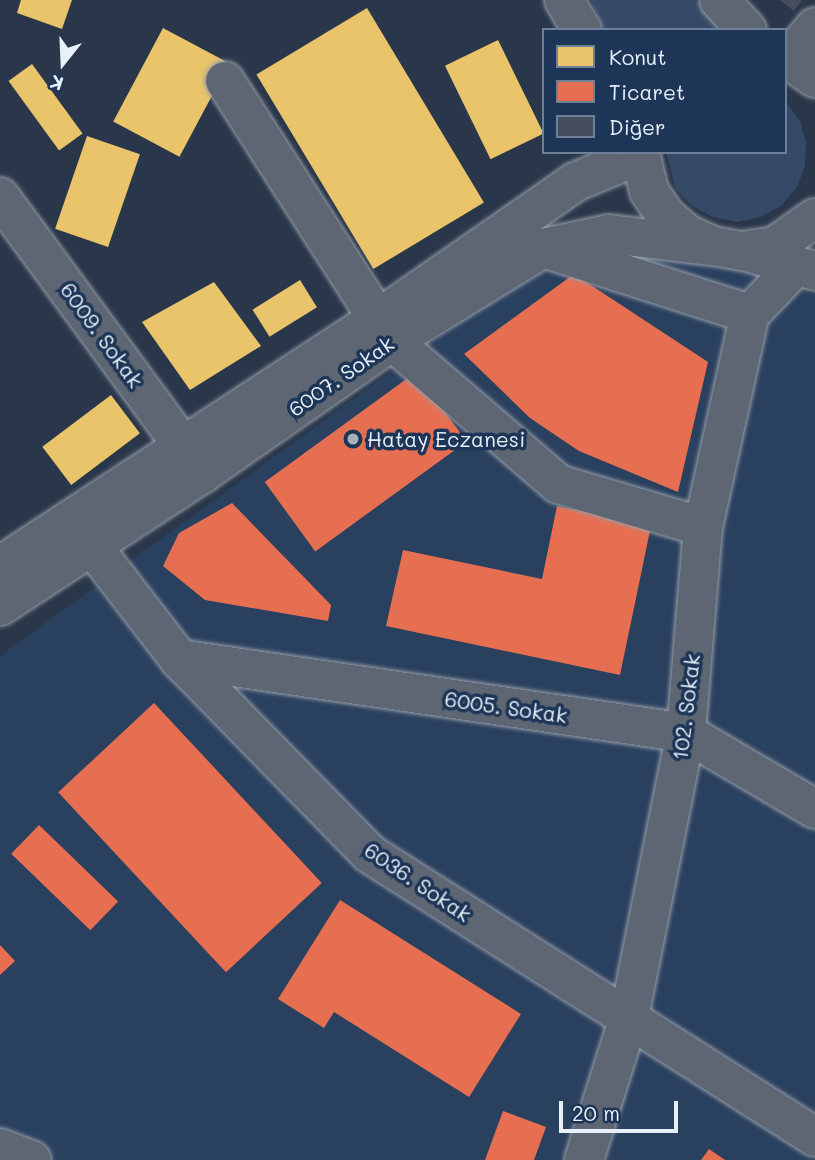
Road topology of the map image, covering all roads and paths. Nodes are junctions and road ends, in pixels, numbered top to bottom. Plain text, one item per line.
1 (564, 0) edge
2 (719, 0) edge
3 (815, 27) edge
4 (581, 28) edge
5 (745, 28) edge
6 (796, 65) edge
7 (225, 82) dead end
8 (640, 154) edge
9 (0, 197) edge
10 (815, 218) edge
11 (543, 248) junction
12 (727, 248) junction
13 (806, 269) edge
14 (750, 314) junction
15 (385, 330) junction
16 (194, 460) junction
17 (704, 527) junction
18 (92, 546) junction
19 (3, 588) edge
20 (179, 659) junction
21 (686, 733) junction
22 (815, 809) edge
23 (629, 1017) junction
24 (815, 1137) edge
25 (0, 1148) edge
26 (32, 1160) edge
27 (584, 1160) edge

1 - 4 street
2 - 5 street
3 - 6 street
7 - 15 street
8 - 12 street
8 - 15 street, 6007. Sokak
9 - 16 street, 6009. Sokak
10 - 12 street
11 - 12 street, 6007. Sokak
11 - 14 street
11 - 15 street, 6007. Sokak
12 - 13 street
13 - 14 street
14 - 17 street, 102. Sokak
15 - 16 street, 6007. Sokak
15 - 17 street
16 - 18 street, 6007. Sokak
16 - 19 street, 6007. Sokak
17 - 21 street, 102. Sokak
18 - 19 street, 6007. Sokak
18 - 20 street, 6036. Sokak
20 - 21 street, 6005. Sokak
20 - 23 street, 6036. Sokak
21 - 22 street, 6005. Sokak
21 - 23 street, 102. Sokak
23 - 24 street, 6036. Sokak
23 - 27 street, 102. Sokak
25 - 26 street

